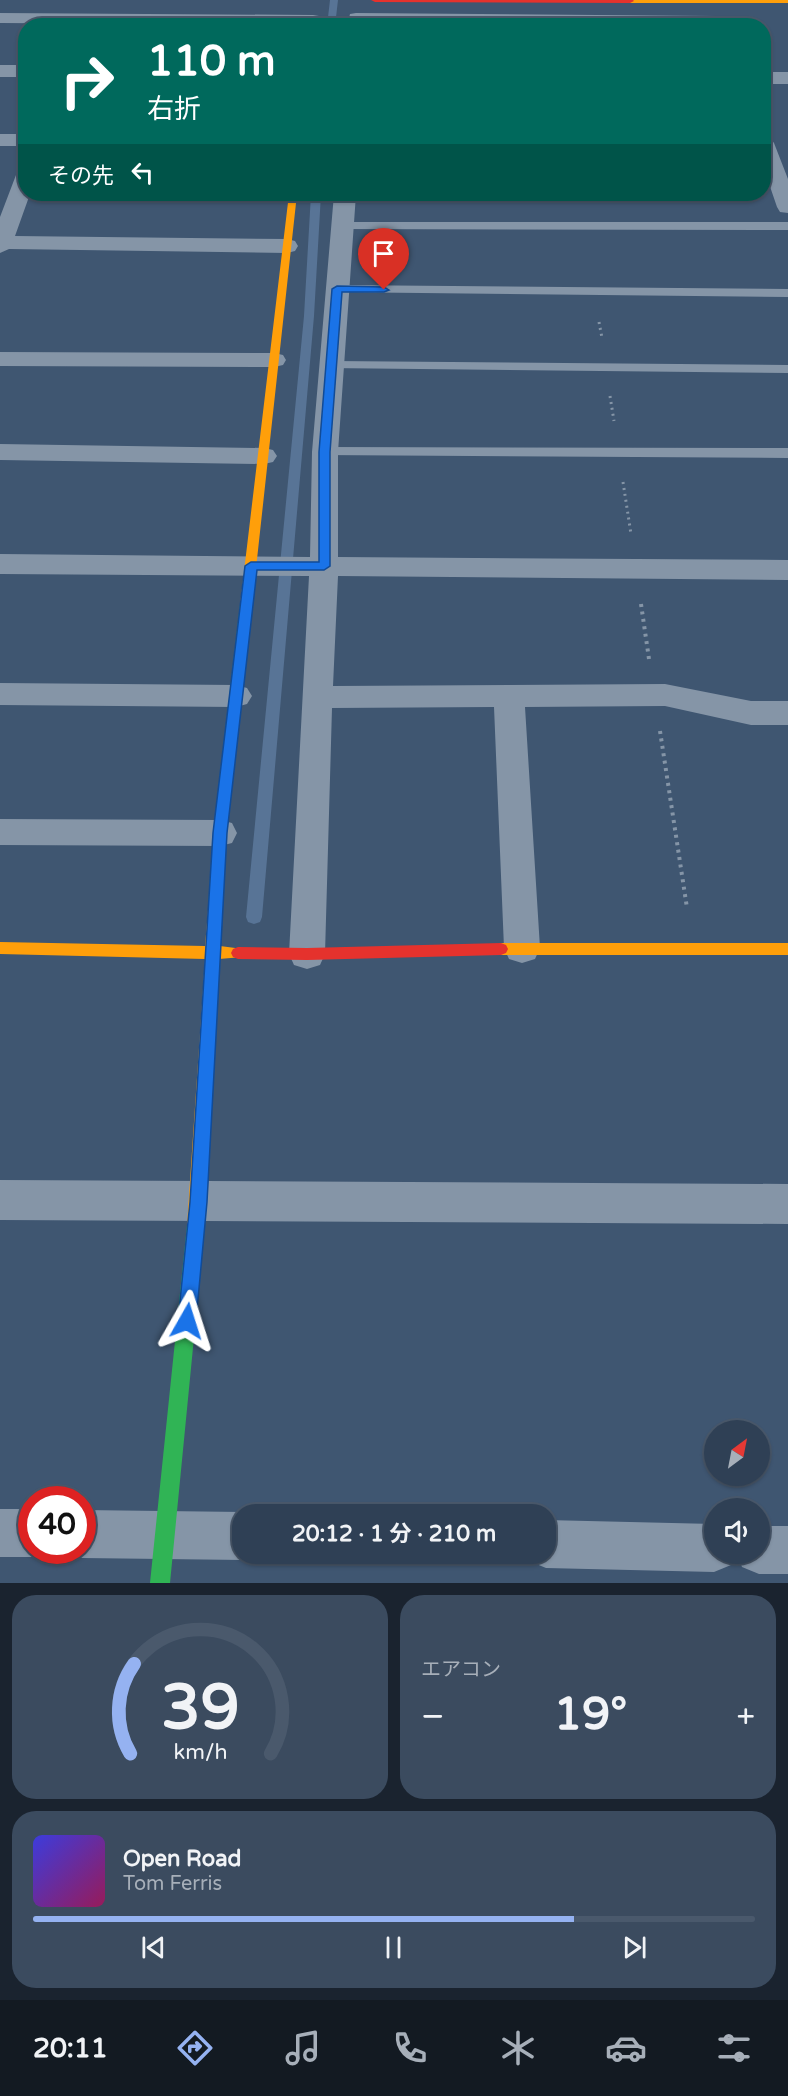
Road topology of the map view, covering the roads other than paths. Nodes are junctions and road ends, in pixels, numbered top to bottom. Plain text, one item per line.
1 (90, 0) edge
2 (316, 0) edge
3 (375, 0) edge
4 (425, 0) edge
5 (548, 0) edge
6 (660, 1) edge
7 (762, 1) edge
8 (788, 1) edge
9 (0, 18) edge
10 (82, 18) edge
11 (314, 18) edge
12 (18, 19) edge
13 (0, 71) edge
14 (18, 71) edge
15 (771, 78) edge
16 (788, 78) edge
17 (0, 140) edge
18 (18, 140) edge
19 (771, 174) edge
20 (18, 196) edge
21 (292, 201) edge
22 (344, 201) edge
23 (788, 207) edge
24 (342, 226) junction
25 (788, 226) edge
26 (0, 243) edge
27 (287, 246) junction
28 (337, 289) junction
29 (788, 293) edge
30 (0, 359) edge
31 (274, 360) junction
32 (332, 365) junction
33 (788, 369) edge
34 (0, 452) edge
35 (325, 452) junction
36 (788, 453) edge
37 (264, 456) junction
38 (0, 564) edge
39 (251, 566) junction
40 (324, 566) junction
41 (788, 570) edge
42 (0, 694) edge
43 (509, 695) junction
44 (236, 696) junction
45 (317, 697) junction
46 (788, 713) edge
47 (0, 832) edge
48 (220, 833) junction
49 (0, 948) edge
50 (522, 948) junction
51 (788, 949) edge
52 (212, 952) junction
53 (307, 954) junction
54 (0, 1200) edge
55 (198, 1202) junction
56 (788, 1204) edge
57 (0, 1533) edge
58 (18, 1533) edge
59 (96, 1534) edge
60 (165, 1534) junction
61 (232, 1536) edge
62 (556, 1544) edge
63 (704, 1548) edge
64 (770, 1550) edge
65 (788, 1550) edge
66 (160, 1583) edge

1 - 10 street
2 - 11 street
3 - 4 street
4 - 5 street
5 - 6 street
6 - 7 street
7 - 8 street
9 - 12 street
13 - 14 street
15 - 16 street
17 - 18 street
19 - 23 street
20 - 26 street
21 - 27 street
22 - 24 street
24 - 25 lane
24 - 28 street
26 - 27 street
27 - 31 street
28 - 29 lane
28 - 32 street
30 - 31 street
31 - 37 street
32 - 33 lane
32 - 35 street
34 - 37 street
35 - 36 lane
35 - 40 street
37 - 39 street
38 - 39 street
39 - 40 street
39 - 44 street
40 - 41 street
40 - 45 street
42 - 44 street
43 - 45 street
43 - 46 street
43 - 50 street
44 - 48 street
45 - 53 street
47 - 48 street
48 - 52 street
49 - 52 street
50 - 51 street
50 - 53 street
52 - 53 street
52 - 55 street
54 - 55 street
55 - 56 street
55 - 60 street
57 - 58 street
59 - 60 street
60 - 61 street
60 - 66 street
62 - 63 street
64 - 65 street

